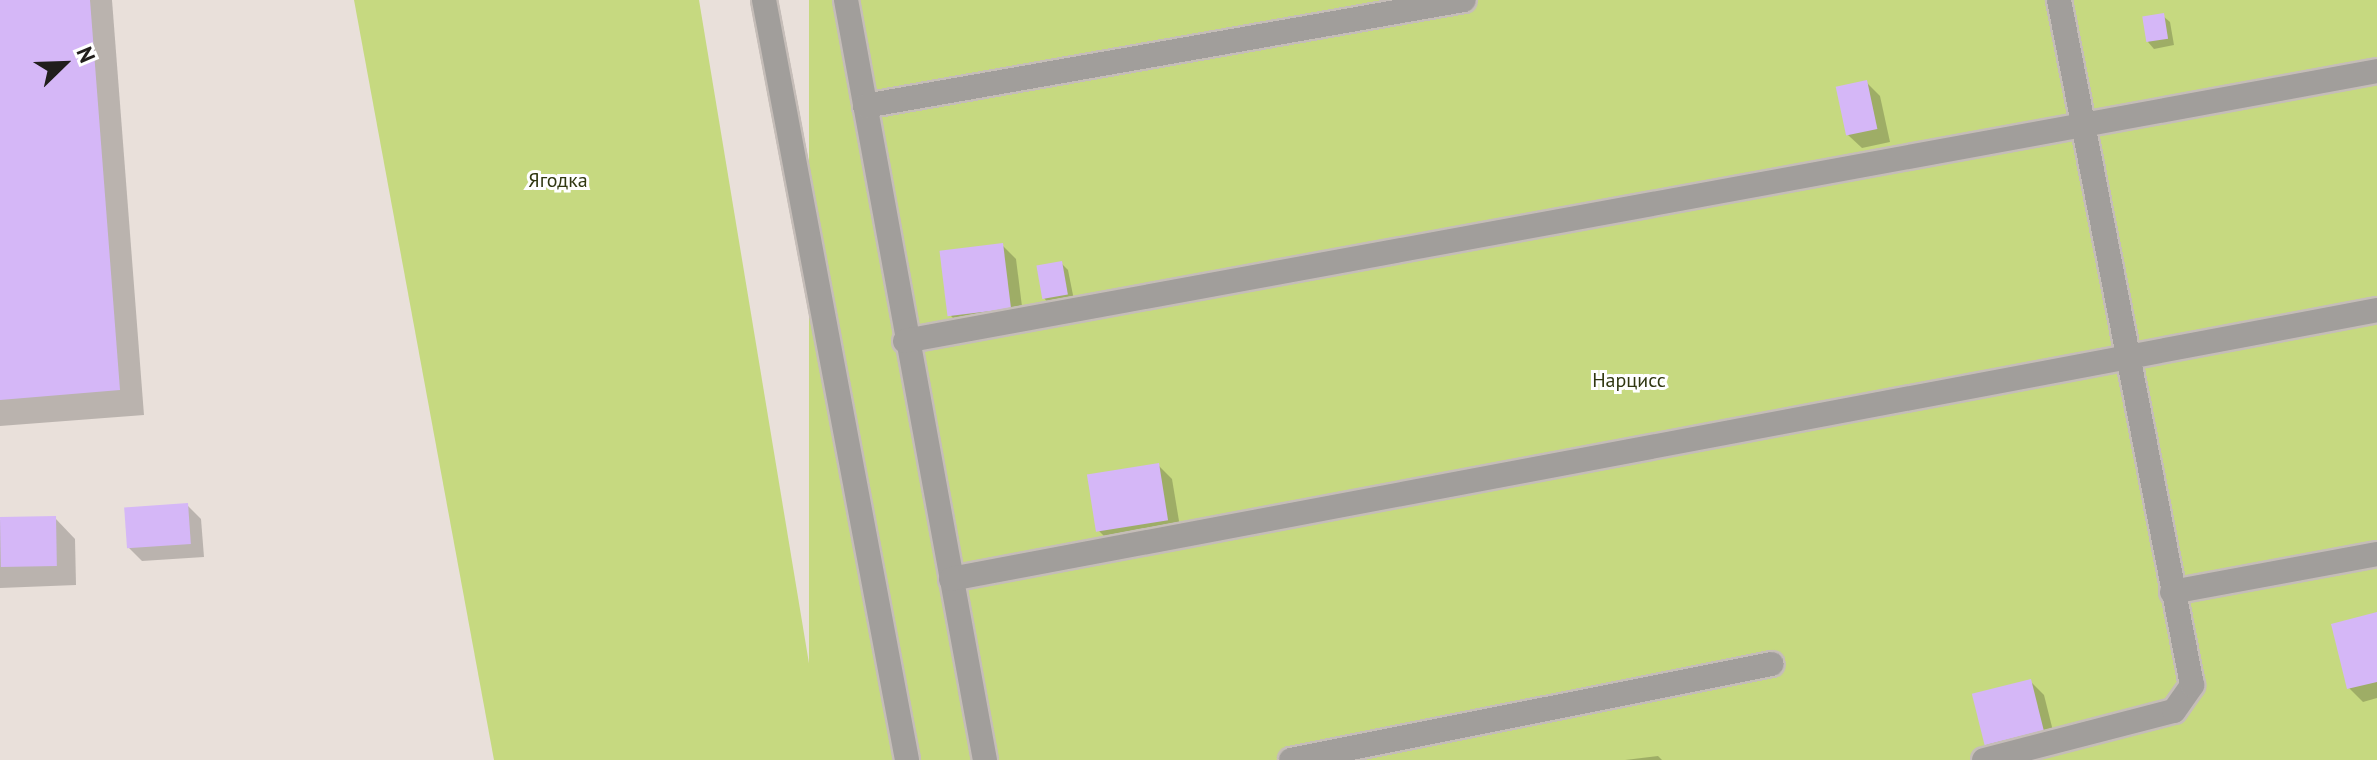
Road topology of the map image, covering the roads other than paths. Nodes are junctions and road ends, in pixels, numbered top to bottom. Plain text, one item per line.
1 (764, 0) edge
2 (846, 0) edge
3 (1464, 0) edge
4 (2059, 0) edge
5 (2377, 71) edge
6 (865, 106) junction
7 (2082, 126) junction
8 (2377, 310) edge
9 (905, 341) junction
10 (2127, 357) junction
11 (2377, 554) edge
12 (951, 579) junction
13 (2172, 592) junction
14 (1772, 664) dead end
15 (907, 760) edge
16 (985, 760) edge
17 (1291, 760) edge
18 (1984, 760) edge

1 - 15 lane
2 - 6 lane
3 - 6 lane
4 - 7 lane
5 - 7 lane
6 - 9 lane
7 - 9 lane
7 - 10 lane
8 - 10 lane
9 - 12 lane
10 - 12 lane
10 - 13 lane
11 - 13 lane
12 - 16 lane
13 - 18 lane
14 - 17 lane

